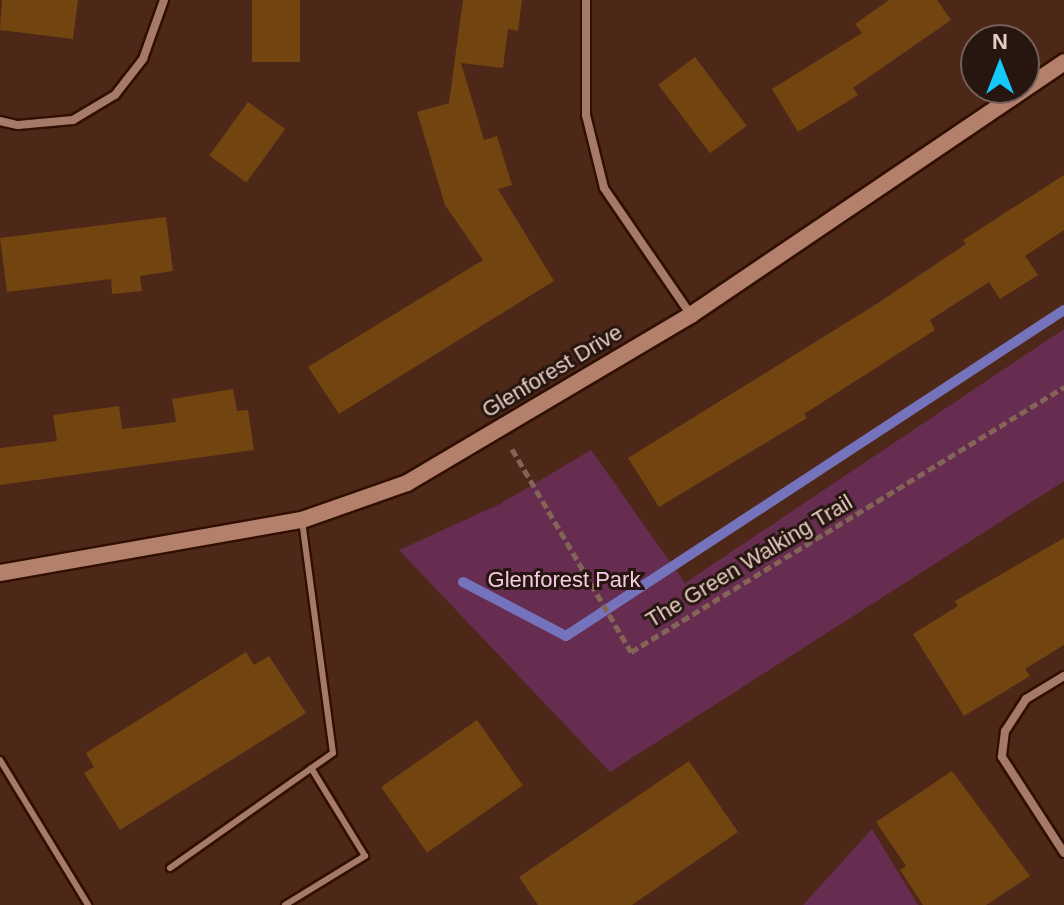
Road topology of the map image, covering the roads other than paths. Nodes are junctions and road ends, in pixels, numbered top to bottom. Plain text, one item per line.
1 (164, 0) edge
2 (586, 0) edge
3 (1064, 62) edge
4 (0, 121) edge
5 (691, 315) junction
6 (302, 520) junction
7 (0, 573) edge
8 (1064, 676) edge
9 (0, 760) edge
10 (311, 768) junction
11 (3, 776) edge
12 (1064, 853) edge
13 (170, 868) dead end
14 (88, 905) edge
15 (285, 905) edge

1 - 4 street
2 - 5 street
3 - 5 street, Glenforest Drive
5 - 6 street, Glenforest Drive
6 - 7 street, Glenforest Drive
6 - 10 lane
8 - 12 street
9 - 11 lane
10 - 13 lane
10 - 15 lane
11 - 14 lane

